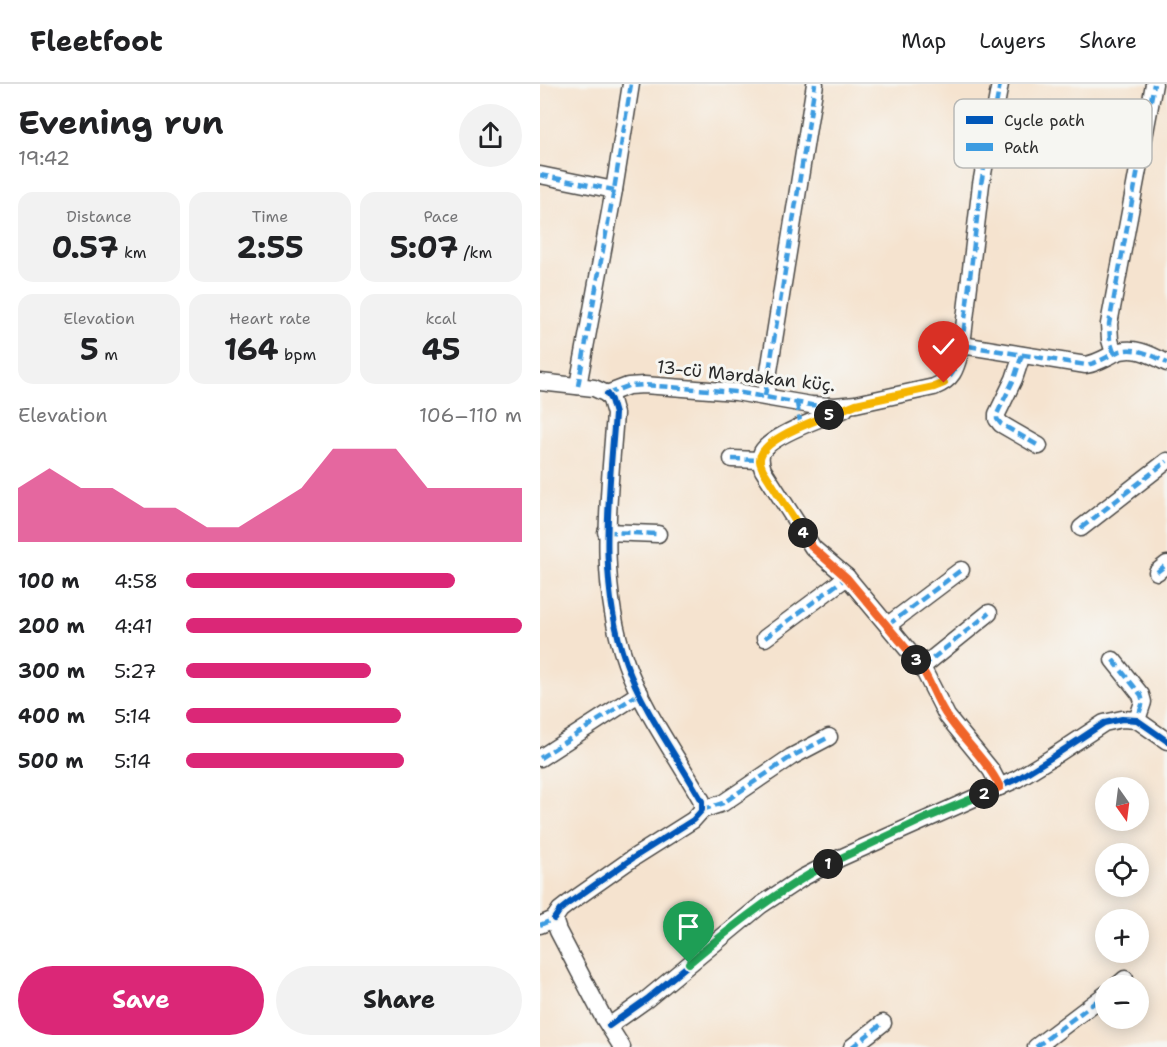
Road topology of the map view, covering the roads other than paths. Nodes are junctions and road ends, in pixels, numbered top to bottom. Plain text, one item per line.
1 (631, 84) edge
2 (815, 84) edge
3 (1000, 84) edge
4 (1154, 84) edge
5 (997, 99) edge
6 (1151, 99) edge
7 (984, 168) edge
8 (1139, 168) edge
9 (540, 175) edge
10 (614, 190) junction
11 (962, 345) junction
12 (1114, 353) junction
13 (1022, 355) junction
14 (1167, 363) edge
15 (540, 382) edge
16 (578, 386) junction
17 (607, 394) junction
18 (765, 396) junction
19 (798, 403) junction
20 (856, 404) junction
21 (801, 427) junction
22 (1039, 446) dead end
23 (732, 459) dead end
24 (760, 460) junction
25 (1167, 461) edge
26 (1082, 528) dead end
27 (606, 532) junction
28 (658, 534) dead end
29 (961, 570) dead end
30 (847, 578) junction
31 (989, 613) dead end
32 (888, 625) junction
33 (765, 638) dead end
34 (1113, 660) dead end
35 (922, 667) junction
36 (640, 693) junction
37 (1137, 720) junction
38 (829, 737) dead end
39 (1167, 741) edge
40 (540, 758) edge
41 (1000, 787) junction
42 (702, 810) junction
43 (547, 922) edge
44 (1095, 1002) edge
45 (883, 1023) dead end
46 (609, 1026) junction
47 (622, 1047) edge
48 (852, 1047) edge
49 (1036, 1047) edge

1 - 10 street
2 - 18 street
3 - 5 street, 13-cü Mərdəkan küç.
4 - 6 street
7 - 11 street, 13-cü Mərdəkan küç.
8 - 12 street
9 - 10 street
10 - 16 street
11 - 13 street
11 - 20 street, 13-cü Mərdəkan küç.
12 - 13 street
12 - 14 street
13 - 22 street
15 - 16 street
16 - 17 street
17 - 18 street, 13-cü Mərdəkan küç.
17 - 27 street
18 - 19 street, 13-cü Mərdəkan küç.
19 - 20 street, 13-cü Mərdəkan küç.
19 - 21 street
20 - 21 street
21 - 24 street
23 - 24 street
24 - 30 street
25 - 26 street
27 - 28 street
27 - 36 street
29 - 32 street
30 - 32 street
30 - 33 street
31 - 35 street
32 - 35 street
34 - 37 street
35 - 41 street
36 - 40 street
36 - 42 street
37 - 39 street
37 - 41 street
38 - 42 street
41 - 46 street
42 - 43 street
43 - 46 street
44 - 49 street
45 - 48 street
46 - 47 street

